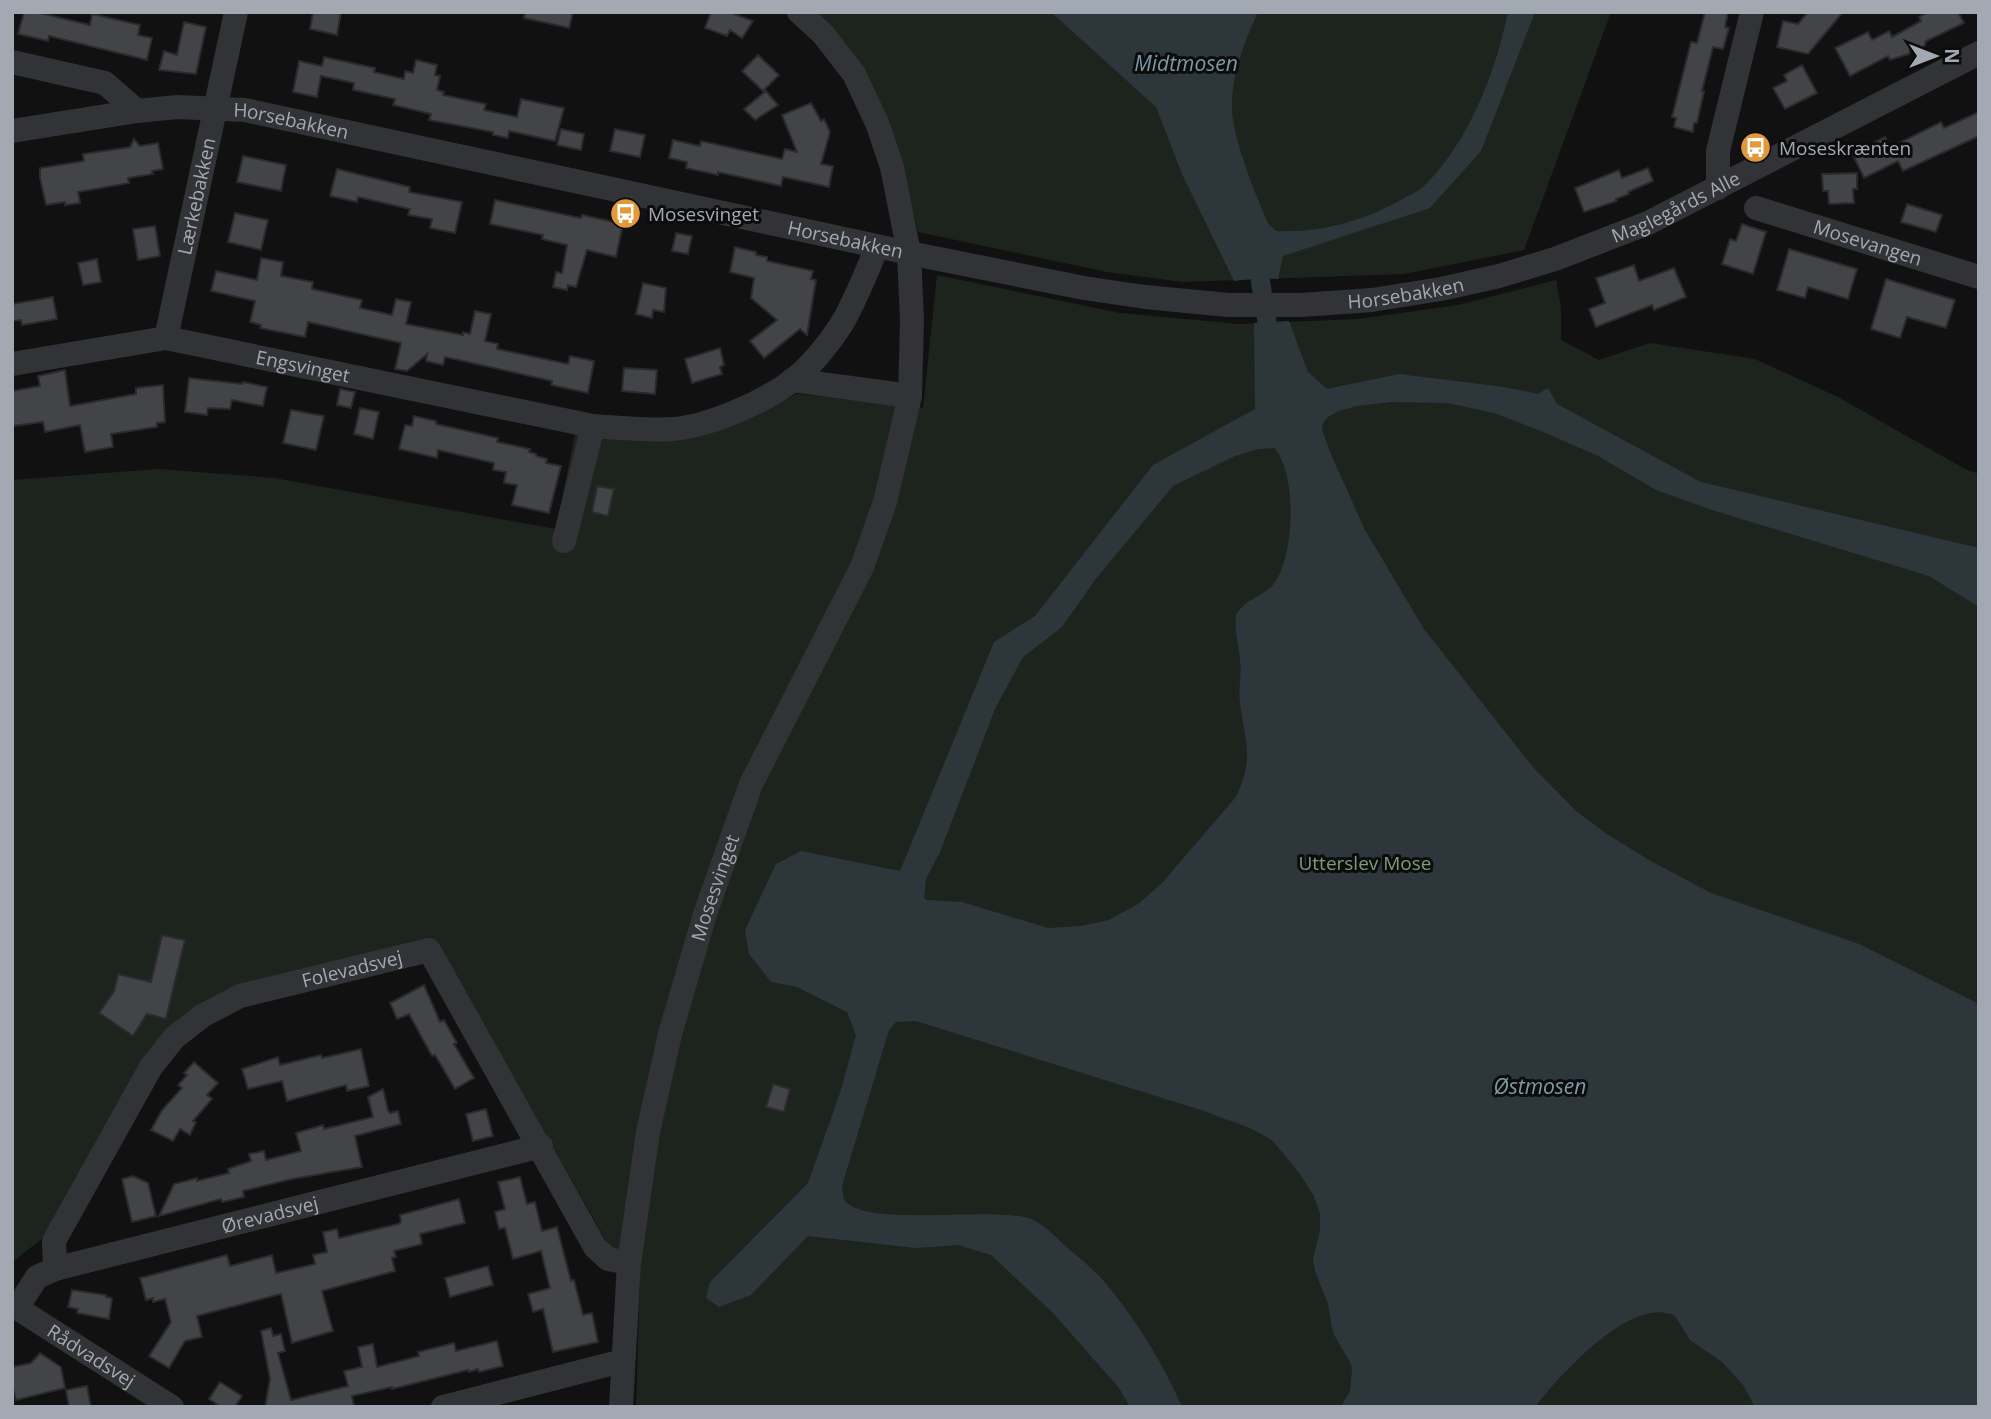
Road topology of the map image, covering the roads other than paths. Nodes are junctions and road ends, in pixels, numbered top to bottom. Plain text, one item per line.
1 (236, 12) edge
2 (799, 12) edge
3 (1752, 12) edge
4 (1979, 53) edge
5 (12, 62) edge
6 (216, 108) junction
7 (137, 111) junction
8 (12, 131) edge
9 (1718, 188) junction
10 (1756, 208) dead end
11 (877, 247) junction
12 (909, 253) junction
13 (1555, 259) joint
14 (1979, 277) edge
15 (166, 338) junction
16 (12, 364) edge
17 (792, 380) junction
18 (910, 396) junction
19 (593, 426) junction
20 (564, 541) dead end
21 (541, 1146) junction
22 (629, 1264) junction
23 (55, 1269) junction
24 (15, 1306) edge
25 (622, 1361) junction
26 (172, 1407) edge
27 (443, 1407) edge
28 (621, 1407) edge

1 - 6 street, Lærkebakken
2 - 12 street, Mosesvinget
3 - 9 street
4 - 9 street, Maglegårds Alle
5 - 7 street
6 - 7 street, Horsebakken
6 - 11 street, Horsebakken
6 - 15 street, Lærkebakken
7 - 8 street, Horsebakken
9 - 13 street, Maglegårds Alle
10 - 14 street, Mosevangen
11 - 12 street, Horsebakken
11 - 17 street, Engsvinget
12 - 13 street, Horsebakken
12 - 18 street, Mosesvinget
15 - 16 street, Engsvinget
15 - 19 street, Engsvinget
17 - 18 street
17 - 19 street, Engsvinget
18 - 22 street, Mosesvinget
19 - 20 street
21 - 22 street, Folevadsvej
21 - 23 street, Ørevadsvej
21 - 23 street, Folevadsvej
22 - 25 street, Mosesvinget
23 - 24 street, Ørevadsvej
24 - 26 street, Rådvadsvej
25 - 27 street
25 - 28 street, Mosesvinget

